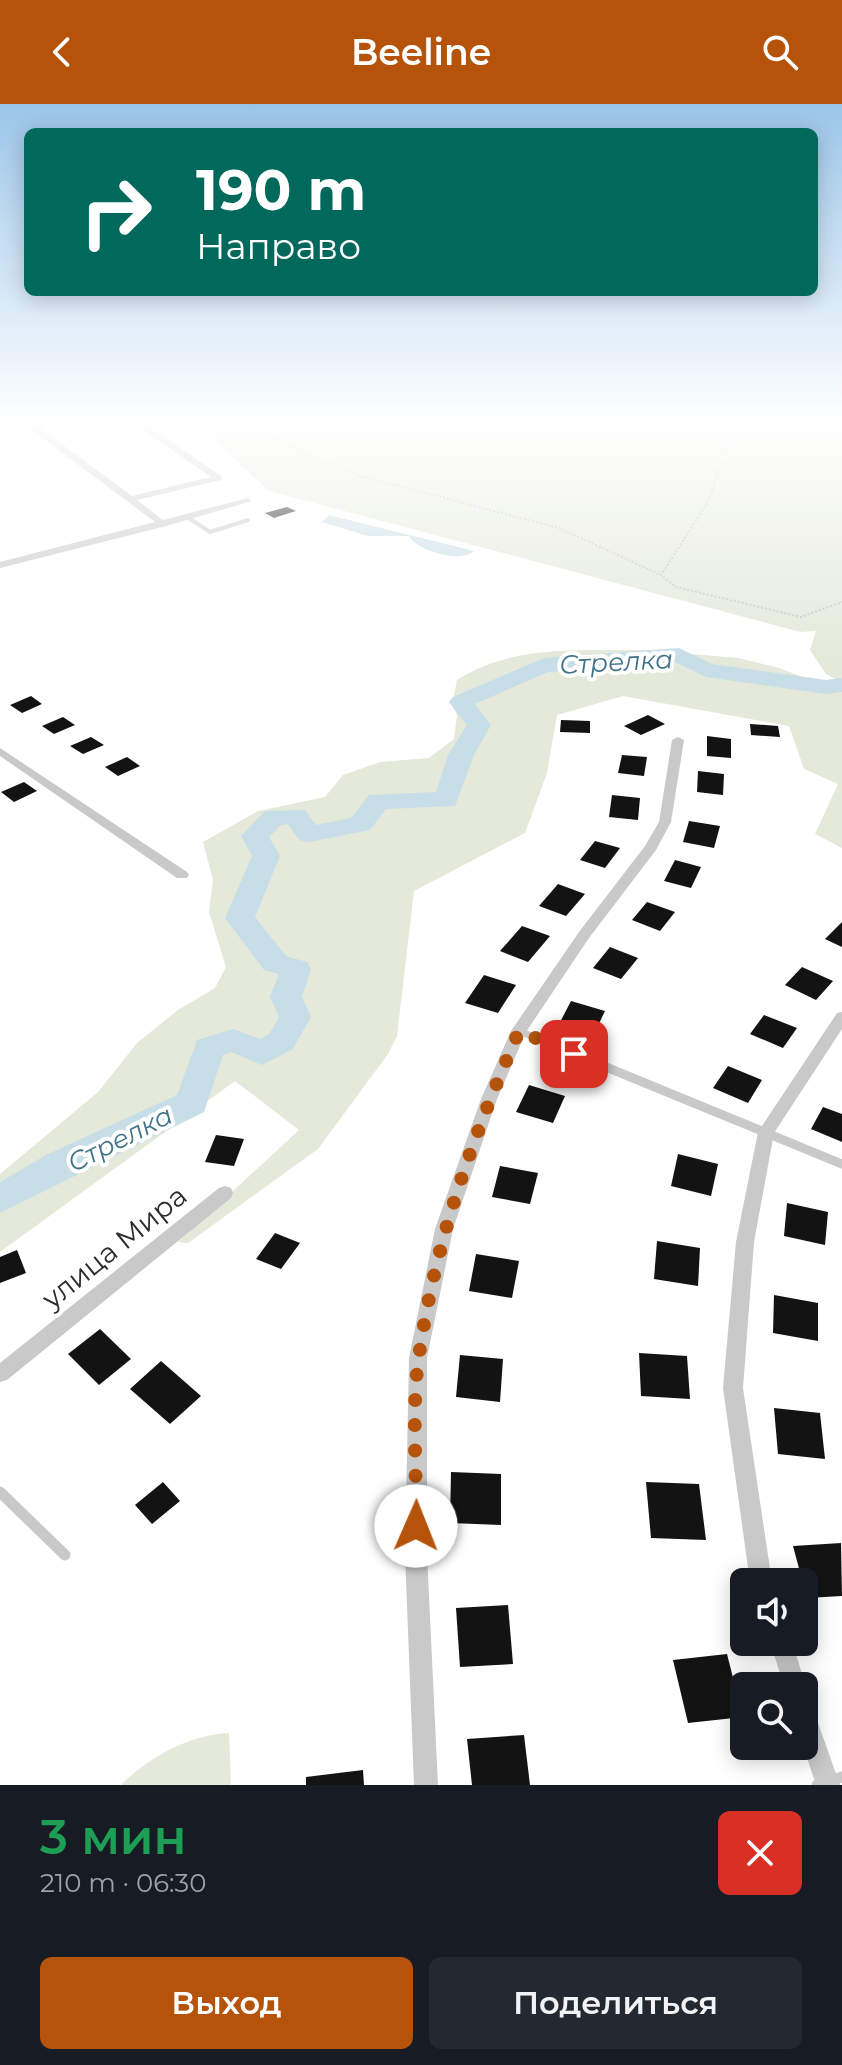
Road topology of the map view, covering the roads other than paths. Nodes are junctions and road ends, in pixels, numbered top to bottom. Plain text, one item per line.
1 (134, 501) edge
2 (246, 501) edge
3 (187, 517) junction
4 (248, 520) dead end
5 (163, 524) junction
6 (2, 561) edge
7 (678, 740) dead end
8 (0, 751) edge
9 (182, 875) dead end
10 (842, 1017) edge
11 (519, 1031) junction
12 (766, 1132) junction
13 (842, 1164) edge
14 (225, 1193) dead end
15 (0, 1374) edge
16 (0, 1492) edge
17 (65, 1555) dead end
18 (759, 1568) edge
19 (818, 1754) edge
20 (828, 1782) edge
21 (426, 1785) edge

1 - 5 street
2 - 3 street
3 - 4 lane
3 - 5 street
5 - 6 street
7 - 11 street
8 - 9 street
10 - 12 street
11 - 12 lane
11 - 21 street
12 - 13 lane
12 - 18 street
14 - 15 street, улица Мира
16 - 17 lane
19 - 20 street

